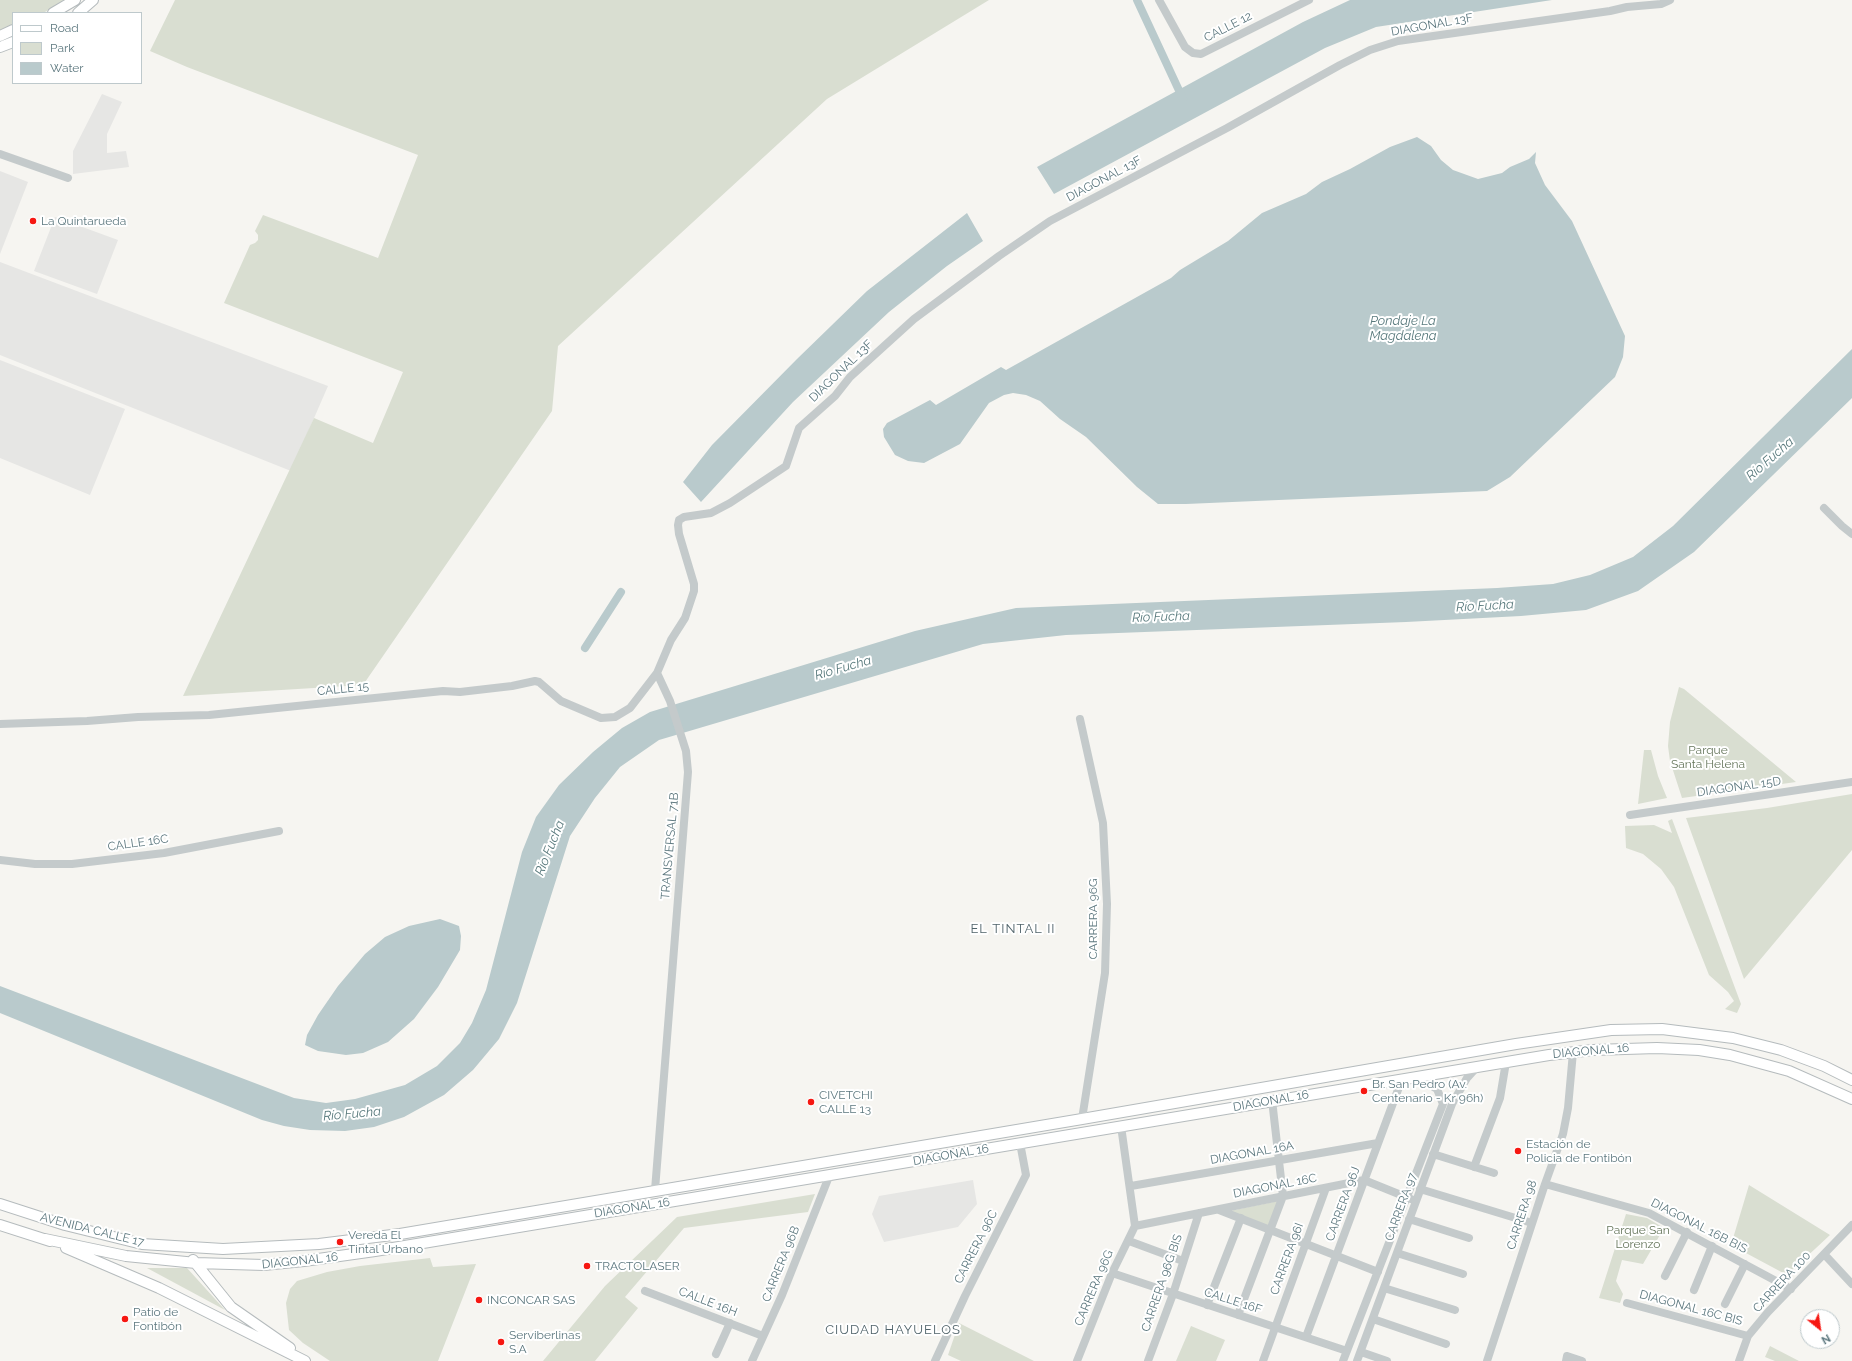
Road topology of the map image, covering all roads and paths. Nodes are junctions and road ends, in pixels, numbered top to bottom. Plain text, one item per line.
1 (75, 0) edge
2 (93, 0) edge
3 (1159, 0) edge
4 (1309, 0) edge
5 (1670, 0) edge
6 (1627, 3) edge
7 (55, 12) edge
8 (79, 12) edge
9 (12, 30) edge
10 (0, 36) edge
11 (12, 42) edge
12 (0, 47) edge
13 (0, 154) edge
14 (68, 178) dead end
15 (1824, 508) dead end
16 (1852, 534) edge
17 (657, 673) junction
18 (1080, 719) dead end
19 (0, 724) edge
20 (1852, 782) edge
21 (1630, 815) dead end
22 (279, 831) dead end
23 (0, 860) edge
24 (1572, 1052) junction
25 (1506, 1062) junction
26 (1477, 1067) junction
27 (1417, 1077) junction
28 (1402, 1079) junction
29 (1852, 1080) edge
30 (1852, 1099) edge
31 (1272, 1100) junction
32 (1082, 1120) junction
33 (1121, 1126) junction
34 (1020, 1143) junction
35 (1378, 1143) junction
36 (1433, 1154) junction
37 (1279, 1160) junction
38 (1474, 1167) junction
39 (1494, 1173) dead end
40 (830, 1174) junction
41 (1364, 1180) junction
42 (1545, 1184) junction
43 (1131, 1186) junction
44 (1326, 1188) junction
45 (1420, 1189) junction
46 (655, 1190) junction
47 (1284, 1196) junction
48 (1407, 1197) junction
49 (1416, 1201) junction
50 (0, 1204) edge
51 (1218, 1209) junction
52 (1199, 1213) junction
53 (1241, 1218) junction
54 (1409, 1219) junction
55 (1532, 1223) junction
56 (0, 1225) edge
57 (1852, 1225) edge
58 (1136, 1226) junction
59 (1271, 1230) junction
60 (1687, 1232) junction
61 (1469, 1238) dead end
62 (45, 1239) junction
63 (1129, 1240) junction
64 (1306, 1244) junction
65 (1712, 1246) junction
66 (184, 1248) junction
67 (1397, 1253) junction
68 (1824, 1254) junction
69 (1336, 1255) junction
70 (1183, 1260) junction
71 (196, 1263) junction
72 (1745, 1264) junction
73 (1378, 1272) junction
74 (1112, 1273) junction
75 (1463, 1274) dead end
76 (1665, 1276) dead end
77 (1852, 1284) edge
78 (1384, 1288) junction
79 (1791, 1289) junction
80 (1694, 1290) dead end
81 (645, 1291) dead end
82 (1173, 1294) junction
83 (1627, 1303) dead end
84 (1726, 1304) dead end
85 (1207, 1305) junction
86 (1455, 1310) dead end
87 (1238, 1315) junction
88 (1373, 1319) junction
89 (730, 1323) junction
90 (1276, 1327) junction
91 (763, 1336) junction
92 (1748, 1336) junction
93 (1306, 1337) junction
94 (1446, 1344) dead end
95 (1347, 1351) junction
96 (1361, 1352) junction
97 (716, 1354) dead end
98 (305, 1361) edge
99 (309, 1361) edge
100 (752, 1361) edge
101 (935, 1361) edge
102 (1077, 1361) edge
103 (1148, 1361) edge
104 (1263, 1361) edge
105 (1343, 1361) edge
106 (1357, 1361) edge
107 (1388, 1361) edge
108 (1487, 1361) edge
109 (1566, 1361) edge
110 (1582, 1361) edge
111 (1739, 1361) edge

1 - 7 main road
2 - 8 main road
3 - 4 street, CALLE 12
5 - 6 street, DIAGONAL 13F
6 - 17 street, DIAGONAL 13F
9 - 10 main road
11 - 12 main road
13 - 14 street
15 - 16 street
17 - 19 street, CALLE 15
17 - 46 street, TRANSVERSAL 71B
18 - 32 street, CARRERA 96G
20 - 21 street, DIAGONAL 15D
22 - 23 street, CALLE 16C
24 - 25 main road, DIAGONAL 16
24 - 30 main road, DIAGONAL 16
24 - 42 street, CARRERA 98
25 - 26 main road, DIAGONAL 16
25 - 38 street
26 - 27 main road, DIAGONAL 16
26 - 36 street, CARRERA 97
27 - 28 main road, DIAGONAL 16
27 - 48 street, CARRERA 97
28 - 31 main road, DIAGONAL 16
28 - 35 street, CARRERA 96J
29 - 32 main road, DIAGONAL 16
31 - 33 main road, DIAGONAL 16
31 - 37 street
32 - 46 main road, DIAGONAL 16
33 - 34 main road, DIAGONAL 16
33 - 43 street
34 - 40 main road, DIAGONAL 16
34 - 101 street, CARRERA 96C
35 - 37 street, DIAGONAL 16A
35 - 41 street, CARRERA 96J
36 - 38 street
36 - 45 street, CARRERA 97
37 - 43 street, DIAGONAL 16A
37 - 47 street
38 - 39 street
40 - 71 main road, DIAGONAL 16
40 - 91 street, CARRERA 96B
41 - 44 street, DIAGONAL 16C
41 - 48 street
41 - 69 street, CARRERA 96J
42 - 55 street, CARRERA 98
42 - 60 street, DIAGONAL 16B BIS
43 - 58 street
44 - 47 street, DIAGONAL 16C
44 - 64 street, CARRERA 96I
45 - 49 street, CARRERA 97
45 - 55 street
46 - 66 main road, DIAGONAL 16
47 - 51 street, DIAGONAL 16C
47 - 59 street
48 - 49 street
48 - 73 street, CARRERA 97
49 - 54 street, CARRERA 97
50 - 66 main road, AVENIDA CALLE 17
51 - 52 street, DIAGONAL 16C
51 - 53 street
52 - 58 street, DIAGONAL 16C
52 - 70 street, CARRERA 96G BIS
53 - 59 street
53 - 85 street
54 - 61 street
54 - 67 street, CARRERA 97
55 - 108 street, CARRERA 98
56 - 62 main road, AVENIDA CALLE 17
57 - 68 street, CARRERA 100
58 - 63 street, CARRERA 96G
59 - 64 street
59 - 87 street
60 - 65 street, DIAGONAL 16B BIS
60 - 76 street
62 - 71 main road, DIAGONAL 16
62 - 98 main road, AVENIDA CALLE 17
63 - 70 street
63 - 74 street, CARRERA 96G
64 - 69 street
64 - 90 street, CARRERA 96I
65 - 72 street, DIAGONAL 16B BIS
65 - 80 street
66 - 71 main road
67 - 75 street
67 - 78 street, CARRERA 97
68 - 77 street
68 - 79 street, CARRERA 100
69 - 73 street
69 - 93 street, CARRERA 96J
70 - 82 street, CARRERA 96G BIS
71 - 99 main road
72 - 79 street, DIAGONAL 16B BIS
72 - 84 street
73 - 95 street, CARRERA 97
74 - 82 street, CALLE 16F
74 - 102 street, CARRERA 96G
78 - 86 street
78 - 88 street, CARRERA 97
79 - 92 street, CARRERA 100
81 - 89 street, CALLE 16H
82 - 85 street, CALLE 16F
82 - 103 street, CARRERA 96G BIS
83 - 92 street, DIAGONAL 16C BIS
85 - 87 street, CALLE 16F
87 - 90 street, CALLE 16F
88 - 94 street
88 - 96 street, CARRERA 97
89 - 91 street, CALLE 16H
89 - 97 street
90 - 93 street, CALLE 16F
90 - 104 street, CARRERA 96I
91 - 100 street, CARRERA 96B
92 - 111 street, CARRERA 100
93 - 95 street, CALLE 16F
95 - 105 street, CARRERA 97
96 - 106 street, CARRERA 97
96 - 107 street
109 - 110 street

